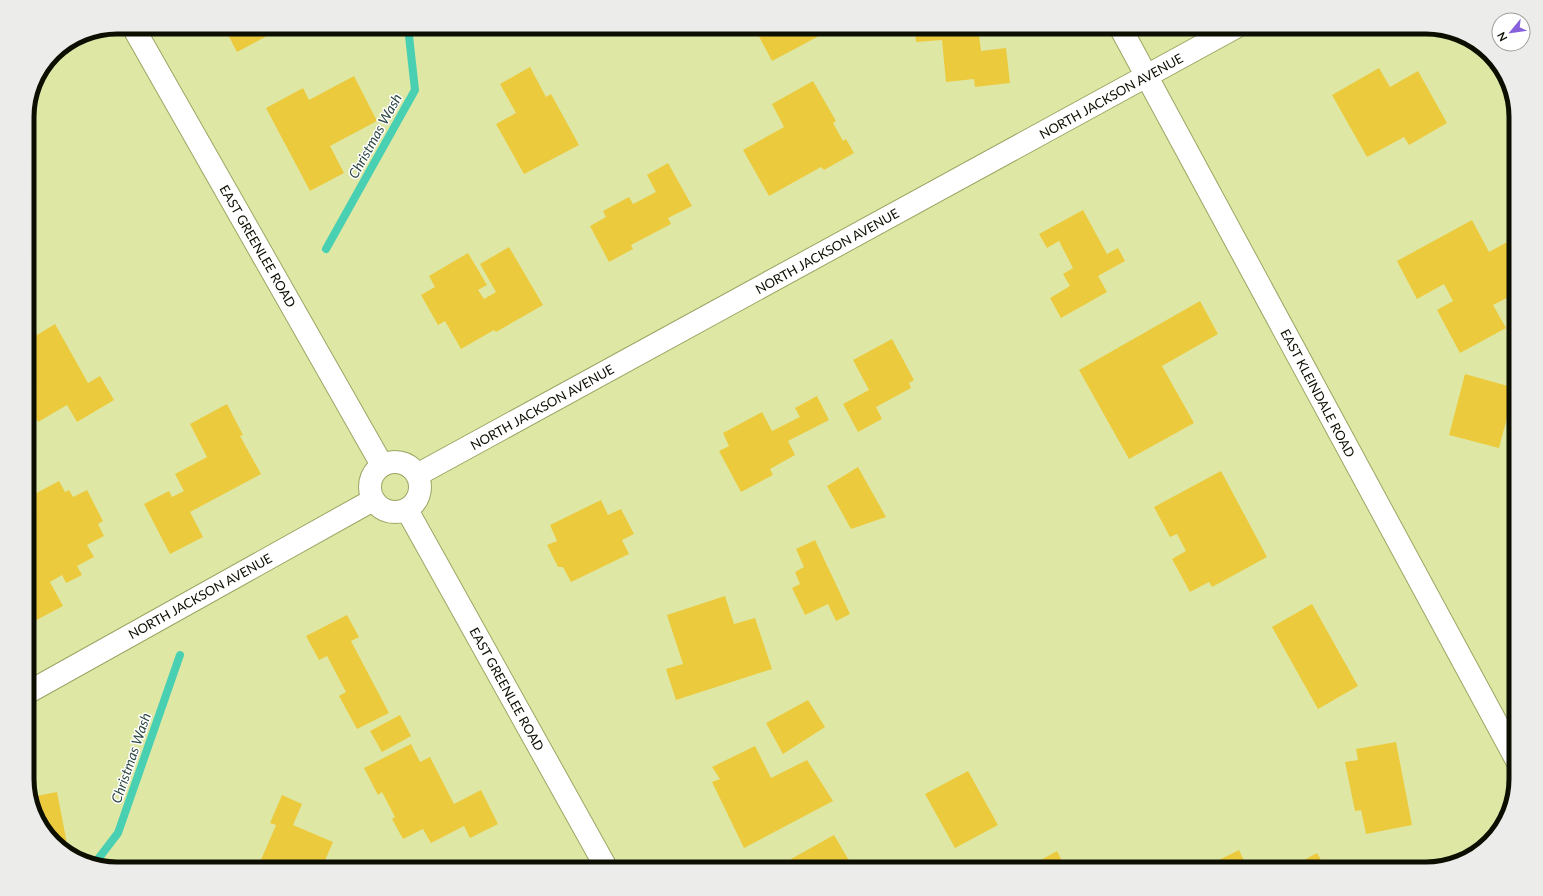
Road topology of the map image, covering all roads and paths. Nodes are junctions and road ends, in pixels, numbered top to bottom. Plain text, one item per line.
1 (138, 34) edge
2 (1124, 34) edge
3 (1223, 34) edge
4 (1147, 76) junction
5 (382, 465) junction
6 (417, 475) junction
7 (373, 500) junction
8 (407, 510) junction
9 (34, 689) edge
10 (1509, 746) edge
11 (603, 862) edge

1 - 5 street, EAST GREENLEE ROAD
2 - 4 street, EAST KLEINDALE ROAD
3 - 4 street, NORTH JACKSON AVENUE
4 - 6 street, NORTH JACKSON AVENUE
4 - 10 street, EAST KLEINDALE ROAD
5 - 6 street
5 - 7 street
6 - 8 street
7 - 8 street
7 - 9 street, NORTH JACKSON AVENUE
8 - 11 street, EAST GREENLEE ROAD

